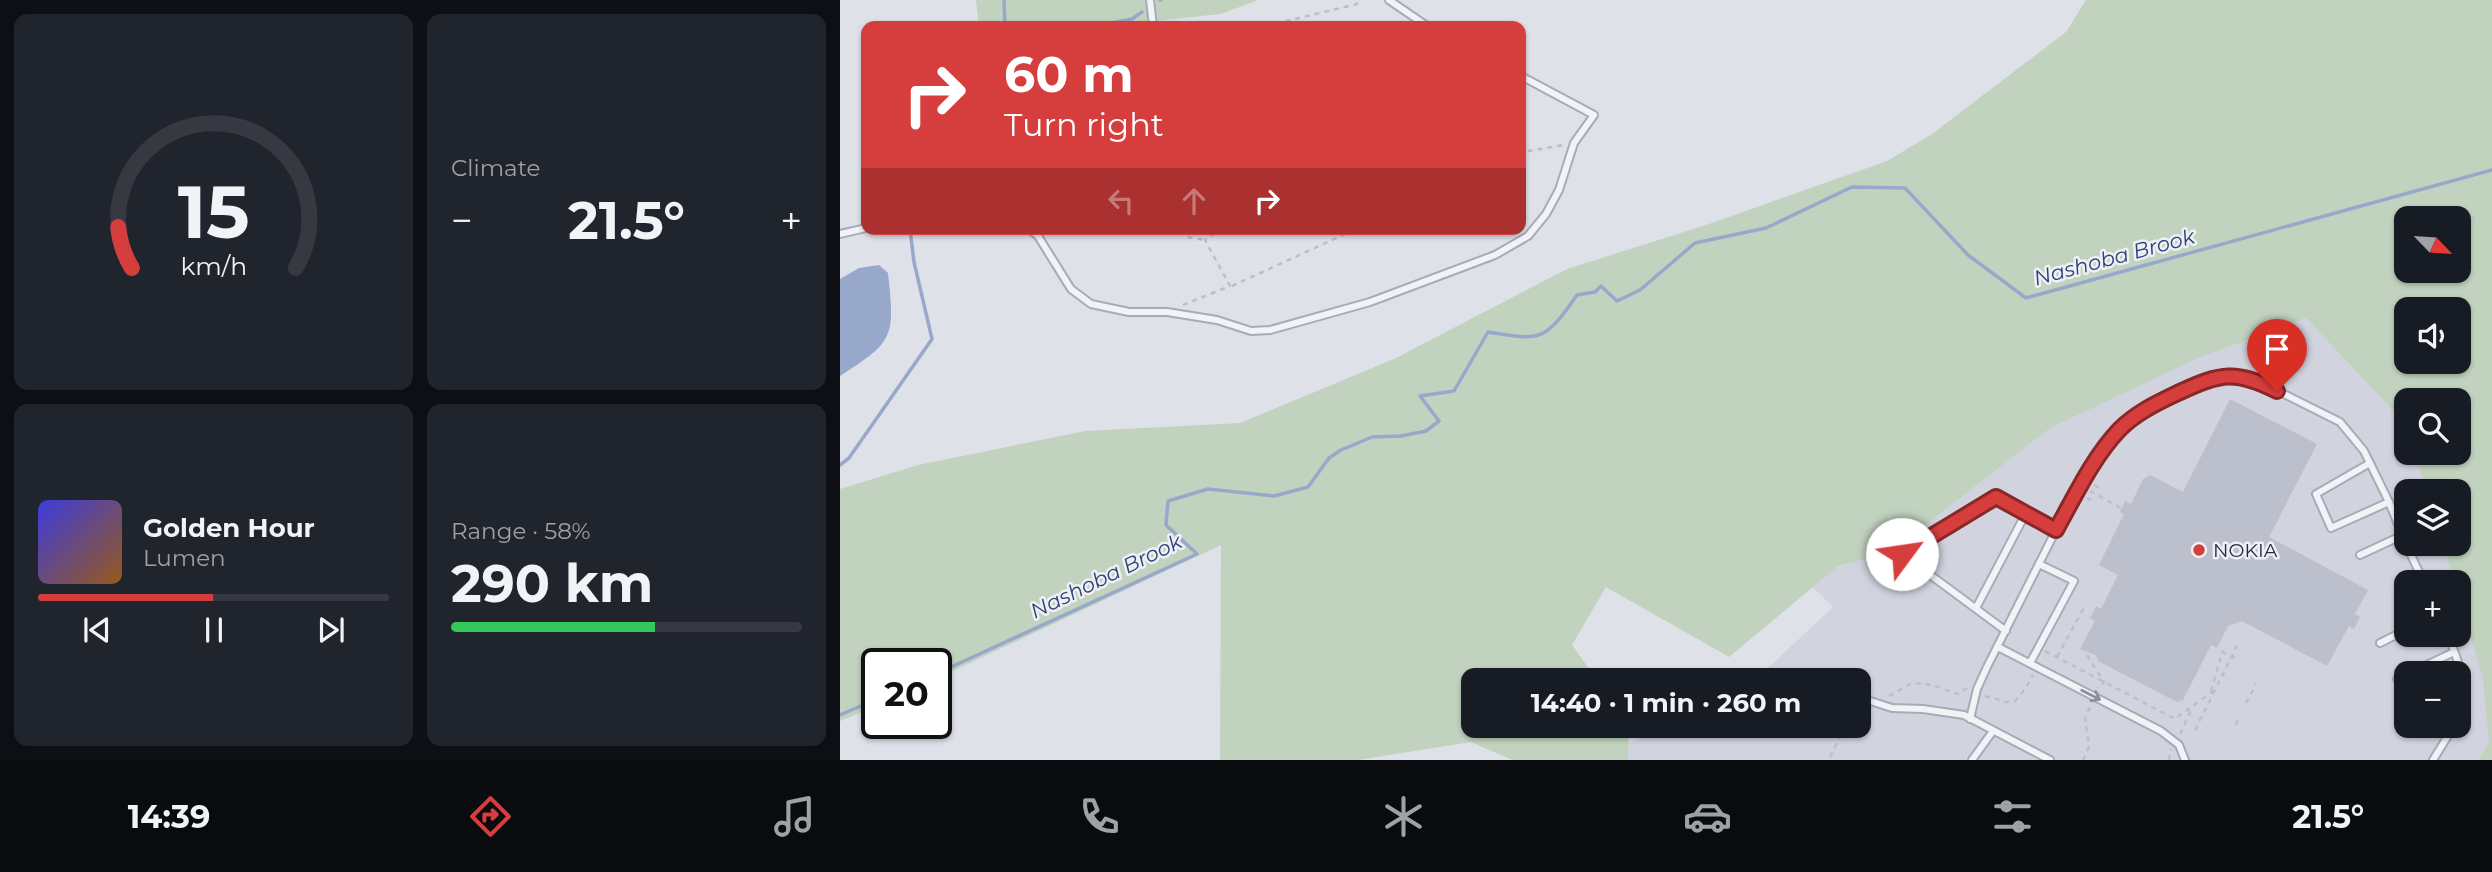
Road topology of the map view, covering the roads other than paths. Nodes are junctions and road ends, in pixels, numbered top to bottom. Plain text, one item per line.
1 (1150, 0) edge
2 (1389, 0) edge
3 (1152, 21) edge
4 (1420, 21) edge
5 (1526, 79) edge
6 (861, 229) edge
7 (840, 234) edge
8 (1037, 235) edge
9 (2370, 463) junction
10 (2389, 502) junction
11 (2026, 513) junction
12 (2394, 513) edge
13 (2056, 530) junction
14 (2394, 538) edge
15 (2360, 555) dead end
16 (2039, 564) junction
17 (1976, 608) junction
18 (2006, 631) junction
19 (2394, 636) edge
20 (2380, 643) dead end
21 (1998, 647) junction
22 (2452, 647) edge
23 (2454, 652) junction
24 (2435, 661) edge
25 (2457, 661) edge
26 (2030, 663) junction
27 (1871, 702) edge
28 (1970, 719) junction
29 (1993, 732) junction
30 (2447, 738) edge
31 (1972, 760) edge
32 (2050, 760) edge
33 (2185, 760) edge
34 (2433, 760) edge

1 - 3 lane
2 - 4 lane
5 - 8 lane
6 - 7 lane
9 - 10 lane
9 - 10 lane
9 - 13 lane
10 - 12 lane
11 - 13 lane
11 - 17 lane
11 - 17 lane
13 - 16 lane
14 - 15 lane
16 - 18 lane
16 - 26 lane
17 - 18 lane
18 - 21 lane
19 - 20 lane
21 - 26 lane
21 - 28 lane
22 - 23 lane
23 - 24 lane
23 - 25 lane
26 -> 33 lane
27 - 28 lane
28 - 29 lane
29 - 31 lane
29 - 32 lane
30 - 34 lane

